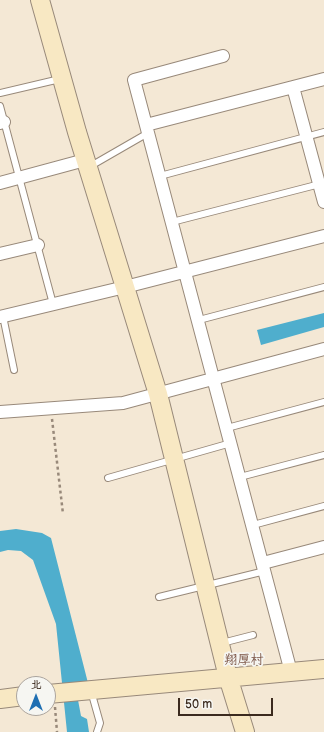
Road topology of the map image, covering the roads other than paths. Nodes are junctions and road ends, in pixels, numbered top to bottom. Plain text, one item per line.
1 (40, 0) edge
2 (223, 56) dead end
3 (62, 78) junction
4 (324, 79) edge
5 (293, 87) junction
6 (0, 93) edge
7 (0, 106) edge
8 (2, 123) edge
9 (147, 129) junction
10 (324, 132) edge
11 (307, 137) junction
12 (87, 164) junction
13 (160, 176) junction
14 (20, 178) junction
15 (0, 183) edge
16 (322, 184) edge
17 (324, 202) edge
18 (172, 222) junction
19 (324, 236) edge
20 (38, 245) junction
21 (0, 254) edge
22 (186, 272) junction
23 (125, 287) junction
24 (324, 287) edge
25 (53, 304) junction
26 (2, 317) edge
27 (198, 320) junction
28 (324, 349) edge
29 (14, 370) dead end
30 (214, 378) junction
31 (158, 394) junction
32 (324, 402) edge
33 (0, 412) edge
34 (227, 428) junction
35 (231, 443) junction
36 (324, 455) edge
37 (174, 459) junction
38 (240, 477) junction
39 (108, 478) dead end
40 (324, 506) edge
41 (253, 525) junction
42 (324, 547) edge
43 (264, 567) junction
44 (205, 585) junction
45 (159, 597) dead end
46 (253, 635) dead end
47 (220, 644) junction
48 (324, 669) edge
49 (291, 672) junction
50 (228, 678) junction
51 (90, 690) junction
52 (56, 694) edge
53 (16, 697) edge
54 (0, 699) edge
55 (98, 732) edge
56 (245, 732) edge

1 - 3 street
2 - 9 street
3 - 6 lane
3 - 12 street
4 - 5 street
5 - 9 street
5 - 11 street
7 - 8 lane
8 - 14 lane
9 - 12 lane
9 - 13 street
10 - 11 lane
11 - 13 lane
11 - 16 street
12 - 14 street
12 - 23 street
13 - 18 street
14 - 15 street
14 - 20 lane
16 - 17 street
16 - 18 lane
18 - 22 street
19 - 22 street
20 - 21 street
20 - 25 lane
22 - 23 street
22 - 27 street
23 - 25 street
23 - 31 street
24 - 27 lane
25 - 26 street
26 - 29 lane
27 - 30 street
28 - 30 street
30 - 31 street
30 - 34 street
31 - 33 street
31 - 37 street
32 - 34 lane
34 - 35 street
35 - 37 lane
35 - 38 street
36 - 38 lane
37 - 39 lane
37 - 44 street
38 - 41 street
40 - 41 lane
41 - 43 street
42 - 43 street
43 - 44 lane
43 - 49 street
44 - 45 lane
44 - 47 street
46 - 47 lane
47 - 50 street
48 - 49 street
49 - 50 street
50 - 51 street
50 - 56 street
51 - 52 street
51 - 55 lane
53 - 54 street

